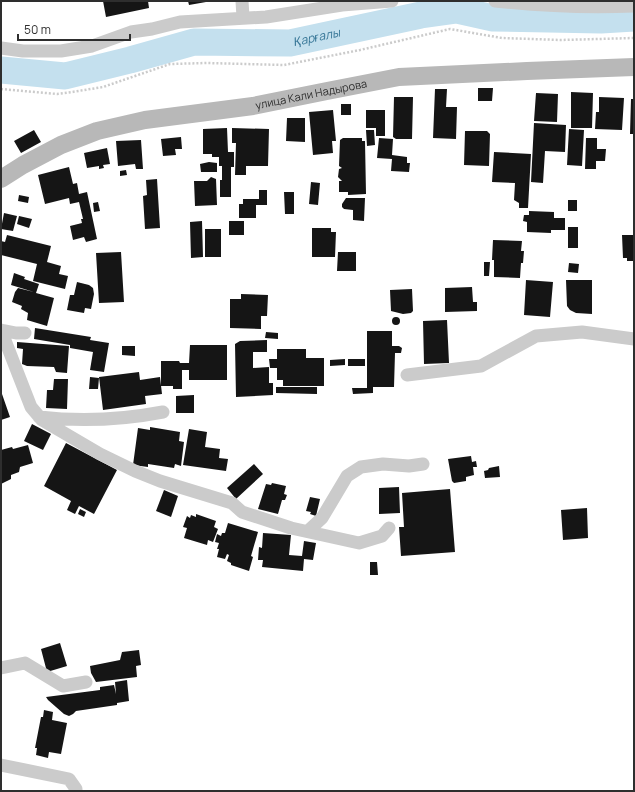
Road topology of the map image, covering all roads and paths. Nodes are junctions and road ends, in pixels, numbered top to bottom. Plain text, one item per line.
1 (242, 1) edge
2 (392, 1) edge
3 (495, 1) edge
4 (634, 6) edge
5 (243, 17) junction
6 (634, 38) edge
7 (1, 48) edge
8 (634, 67) edge
9 (1, 89) edge
10 (1, 179) edge
11 (1, 330) edge
12 (25, 332) dead end
13 (634, 339) edge
14 (407, 376) dead end
15 (163, 412) dead end
16 (39, 417) junction
17 (423, 464) dead end
18 (389, 528) dead end
19 (308, 531) junction
20 (1, 668) edge
21 (86, 682) dead end
22 (1, 765) edge
23 (76, 791) edge

1 - 5 street
2 - 5 street
3 - 4 street
5 - 7 street
6 - 9 path
8 - 10 street, улица Кали Надырова
11 - 12 street
11 - 16 street
13 - 14 street
15 - 16 street
16 - 19 street
17 - 19 street
18 - 19 street
20 - 21 street
22 - 23 street

